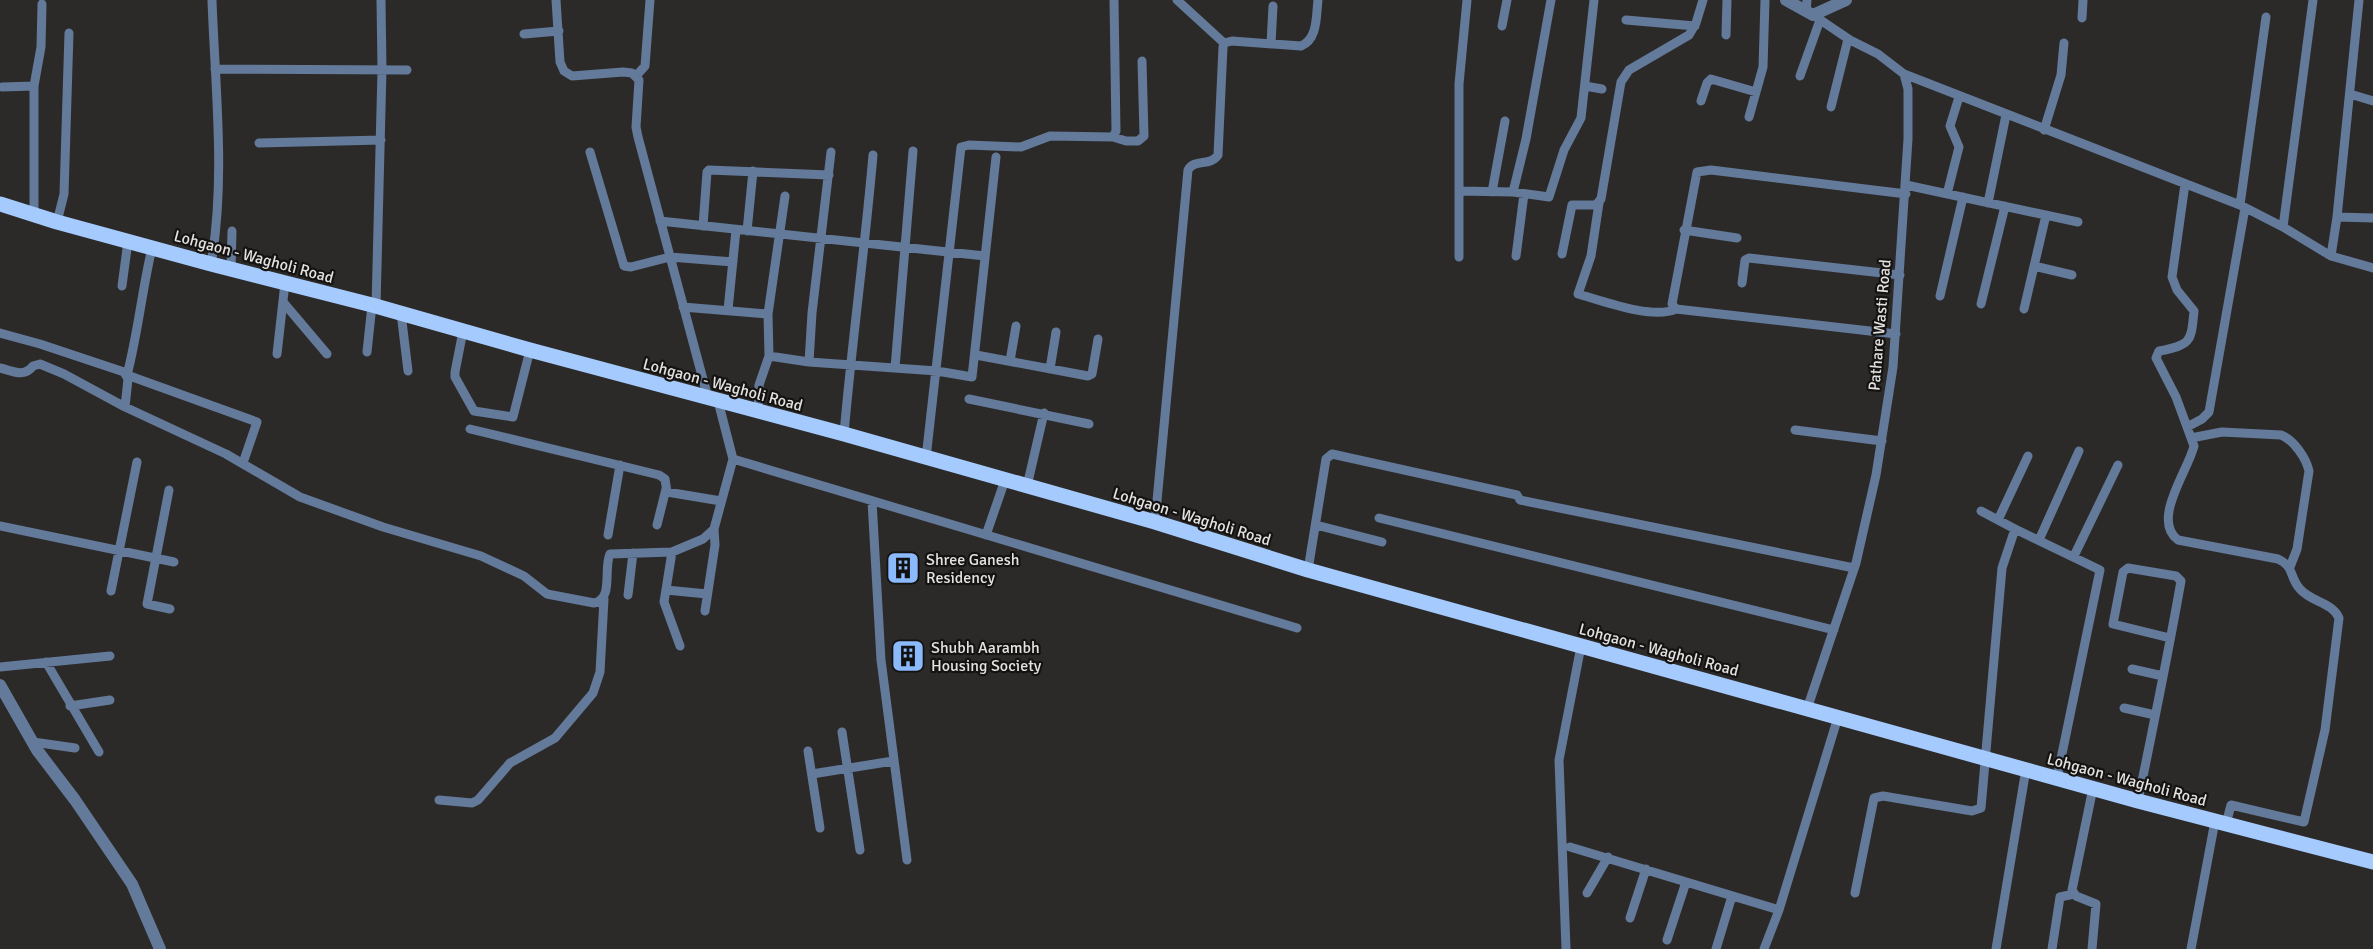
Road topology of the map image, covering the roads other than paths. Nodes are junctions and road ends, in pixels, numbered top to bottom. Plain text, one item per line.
1 (212, 0) edge
2 (381, 0) edge
3 (556, 0) edge
4 (650, 0) edge
5 (1114, 0) edge
6 (1177, 0) edge
7 (1318, 0) edge
8 (1467, 0) edge
9 (1506, 0) edge
10 (1551, 0) edge
11 (1594, 0) edge
12 (1703, 0) edge
13 (1727, 0) edge
14 (1765, 0) edge
15 (1786, 0) edge
16 (1846, 0) edge
17 (2083, 0) edge
18 (2313, 0) edge
19 (2359, 0) edge
20 (42, 4) dead end
21 (1273, 6) dead end
22 (1812, 12) edge
23 (2266, 17) dead end
24 (2082, 18) dead end
25 (1626, 20) dead end
26 (1502, 26) dead end
27 (1695, 26) junction
28 (559, 31) junction
29 (69, 33) dead end
30 (524, 34) dead end
31 (1725, 35) dead end
32 (1848, 39) junction
33 (1224, 43) junction
34 (2064, 43) dead end
35 (1271, 44) junction
36 (1142, 61) dead end
37 (215, 69) junction
38 (382, 70) junction
39 (407, 70) dead end
40 (1904, 74) junction
41 (636, 76) junction
42 (1800, 76) dead end
43 (34, 86) junction
44 (1584, 86) junction
45 (2, 87) dead end
46 (1602, 89) dead end
47 (1756, 92) junction
48 (2350, 94) junction
49 (1959, 97) junction
50 (1701, 101) dead end
51 (2373, 101) edge
52 (1831, 108) dead end
53 (2006, 115) junction
54 (1749, 117) dead end
55 (1505, 121) dead end
56 (2044, 130) junction
57 (1113, 137) junction
58 (381, 140) junction
59 (259, 143) dead end
60 (913, 151) dead end
61 (590, 152) dead end
62 (831, 152) dead end
63 (873, 155) dead end
64 (996, 157) dead end
65 (753, 171) junction
66 (829, 175) junction
67 (2185, 184) junction
68 (1906, 190) junction
69 (1459, 191) junction
70 (1492, 192) junction
71 (1514, 192) junction
72 (1524, 194) junction
73 (1947, 194) junction
74 (785, 196) dead end
75 (1963, 197) junction
76 (1599, 203) junction
77 (1988, 203) junction
78 (0, 204) edge
79 (2005, 206) junction
80 (2242, 207) junction
81 (34, 214) junction
82 (2046, 215) junction
83 (2337, 217) junction
84 (2373, 218) edge
85 (660, 221) junction
86 (57, 222) junction
87 (2078, 222) dead end
88 (703, 226) junction
89 (2283, 227) junction
90 (736, 230) junction
91 (1684, 230) junction
92 (232, 231) dead end
93 (747, 231) junction
94 (780, 235) junction
95 (1737, 238) dead end
96 (822, 240) junction
97 (128, 241) junction
98 (866, 244) junction
99 (152, 248) junction
100 (906, 248) junction
101 (950, 253) junction
102 (1562, 254) dead end
103 (670, 256) junction
104 (985, 256) junction
105 (1516, 256) dead end
106 (2331, 256) junction
107 (1460, 257) dead end
108 (733, 262) junction
109 (211, 264) junction
110 (2034, 266) junction
111 (2373, 268) edge
112 (231, 270) junction
113 (1900, 275) junction
114 (2072, 275) dead end
115 (285, 283) junction
116 (1742, 283) dead end
117 (122, 286) dead end
118 (1940, 296) dead end
119 (283, 302) junction
120 (1981, 304) dead end
121 (374, 306) junction
122 (683, 307) junction
123 (1676, 309) junction
124 (2024, 309) dead end
125 (728, 310) junction
126 (400, 313) junction
127 (768, 314) junction
128 (1016, 326) dead end
129 (463, 331) junction
130 (1056, 332) dead end
131 (0, 333) edge
132 (1896, 334) junction
133 (1098, 339) dead end
134 (530, 350) junction
135 (367, 352) dead end
136 (277, 354) dead end
137 (327, 354) dead end
138 (976, 355) junction
139 (770, 356) junction
140 (1010, 361) junction
141 (809, 362) junction
142 (850, 364) junction
143 (0, 368) edge
144 (895, 368) junction
145 (1050, 369) junction
146 (408, 371) dead end
147 (937, 371) junction
148 (127, 375) junction
149 (969, 399) dead end
150 (713, 400) junction
151 (125, 407) junction
152 (758, 411) junction
153 (1044, 413) junction
154 (1089, 424) dead end
155 (2187, 427) junction
156 (470, 429) dead end
157 (1795, 430) dead end
158 (844, 434) junction
159 (2191, 438) junction
160 (1882, 441) junction
161 (2079, 451) dead end
162 (2028, 456) dead end
163 (926, 458) junction
164 (733, 459) junction
165 (137, 462) dead end
166 (243, 463) junction
167 (620, 465) junction
168 (2118, 465) dead end
169 (1005, 480) junction
170 (1027, 486) junction
171 (666, 489) junction
172 (169, 490) dead end
173 (721, 501) junction
174 (872, 501) junction
175 (1981, 511) dead end
176 (1379, 518) dead end
177 (1998, 520) junction
178 (1155, 522) junction
179 (657, 525) dead end
180 (1316, 525) junction
181 (0, 526) edge
182 (2015, 529) junction
183 (714, 530) junction
184 (986, 535) junction
185 (608, 536) dead end
186 (2038, 540) junction
187 (1382, 542) dead end
188 (120, 550) junction
189 (672, 552) junction
190 (633, 553) junction
191 (2074, 556) junction
192 (155, 557) junction
193 (174, 562) dead end
194 (2290, 567) junction
195 (1854, 568) junction
196 (1308, 570) junction
197 (666, 590) junction
198 (111, 591) dead end
199 (707, 594) junction
200 (628, 595) dead end
201 (604, 599) junction
202 (170, 609) dead end
203 (705, 611) dead end
204 (1297, 628) dead end
205 (1833, 630) junction
206 (2170, 638) junction
207 (680, 646) dead end
208 (1581, 646) junction
209 (110, 656) dead end
210 (46, 662) junction
211 (0, 667) edge
212 (2132, 669) dead end
213 (2163, 676) junction
214 (0, 685) edge
215 (110, 700) dead end
216 (70, 706) junction
217 (2124, 708) dead end
218 (1807, 709) junction
219 (2155, 716) junction
220 (1838, 717) junction
221 (842, 732) dead end
222 (33, 742) junction
223 (75, 748) dead end
224 (808, 751) dead end
225 (99, 752) dead end
226 (1984, 758) junction
227 (893, 761) junction
228 (848, 768) junction
229 (2026, 769) junction
230 (812, 774) junction
231 (2057, 778) junction
232 (2093, 788) junction
233 (439, 800) dead end
234 (2138, 801) junction
235 (2220, 823) junction
236 (820, 828) dead end
237 (1570, 847) dead end
238 (860, 849) dead end
239 (1608, 857) junction
240 (907, 860) dead end
241 (2373, 862) edge
242 (1646, 869) junction
243 (1686, 882) junction
244 (1587, 893) dead end
245 (1855, 893) dead end
246 (2074, 894) junction
247 (1732, 896) junction
248 (1779, 910) junction
249 (1630, 918) dead end
250 (1667, 940) dead end
251 (160, 949) edge
252 (1566, 949) edge
253 (1716, 949) edge
254 (1764, 949) edge
255 (1996, 949) edge
256 (2052, 949) edge
257 (2092, 949) edge
258 (2191, 949) edge

1 - 37 street
2 - 38 street
3 - 28 street
4 - 41 street
5 - 57 street
6 - 33 street
7 - 35 street
8 - 69 street
9 - 26 street
10 - 71 street
11 - 44 street
12 - 27 street
13 - 31 street
14 - 47 street
15 - 22 street
16 - 22 street
17 - 24 street
18 - 89 street
19 - 48 street
20 - 43 street
21 - 35 street
22 - 32 street
22 - 42 street
23 - 80 street
25 - 27 street
27 - 76 street
28 - 30 street
28 - 41 street
29 - 86 street
32 - 40 street
32 - 52 street
33 - 35 street
33 - 178 street
34 - 56 street
36 - 57 street
37 - 38 street
37 - 109 street
38 - 39 street
38 - 58 street
40 - 49 street
40 - 68 street, Pathare Wasti Road
41 - 85 street
43 - 45 street
43 - 81 street
44 - 46 street
44 - 72 street
47 - 50 street
47 - 54 street
48 - 51 street
48 - 83 street
49 - 53 street
49 - 73 street
53 - 56 street
53 - 77 street
55 - 70 street
56 - 67 street
57 - 101 street
58 - 59 street
58 - 121 street
60 - 100 street
61 - 103 street
62 - 66 street
63 - 98 street
64 - 104 street
65 - 66 street
65 - 88 street
65 - 93 street
66 - 96 street
67 - 80 street
67 - 155 street
68 - 73 street
68 - 91 street
68 - 113 street, Pathare Wasti Road
69 - 70 street
69 - 107 street
70 - 71 street
71 - 72 street
72 - 105 street
73 - 75 street
74 - 94 street
75 - 77 street
75 - 118 street
76 - 102 street
76 - 123 street
77 - 79 street
78 - 81 main road, Lohgaon - Wagholi Road
79 - 82 street
79 - 120 street
80 - 89 street
80 - 155 street
81 - 86 main road, Lohgaon - Wagholi Road
82 - 87 street
82 - 110 street
83 - 84 street
83 - 106 street
85 - 88 street
85 - 103 street
86 - 97 main road, Lohgaon - Wagholi Road
88 - 90 street
89 - 106 street
90 - 93 street
90 - 108 street
91 - 95 street
91 - 123 street
92 - 112 street
93 - 94 street
94 - 96 street
94 - 127 street
96 - 98 street
96 - 141 street
97 - 99 main road, Lohgaon - Wagholi Road
97 - 117 street
98 - 100 street
98 - 142 street
99 - 109 main road, Lohgaon - Wagholi Road
99 - 148 street
100 - 101 street
100 - 144 street
101 - 104 street
101 - 147 street
103 - 108 street
103 - 122 street
104 - 138 street
106 - 111 street
108 - 125 street
109 - 112 main road, Lohgaon - Wagholi Road
110 - 114 street
110 - 124 street
112 - 115 main road, Lohgaon - Wagholi Road
113 - 116 street
113 - 132 street, Pathare Wasti Road
115 - 119 street
115 - 121 main road, Lohgaon - Wagholi Road
119 - 136 street
119 - 137 street
121 - 126 main road, Lohgaon - Wagholi Road
121 - 135 street
122 - 125 street
122 - 150 street
123 - 132 street
125 - 127 street
126 - 129 main road, Lohgaon - Wagholi Road
126 - 146 street
127 - 139 street
128 - 140 street
129 - 134 main road, Lohgaon - Wagholi Road
129 - 134 street
130 - 145 street
131 - 148 street
132 - 160 street, Pathare Wasti Road
133 - 145 street
134 - 150 main road, Lohgaon - Wagholi Road
138 - 140 street
138 - 147 street
139 - 141 street
139 - 152 street
140 - 145 street
141 - 142 street
142 - 144 street
142 - 158 street
143 - 151 street
144 - 147 street
147 - 163 street
148 - 151 street
148 - 166 street
149 - 153 street
150 - 152 main road, Lohgaon - Wagholi Road
150 - 164 street
151 - 166 street
152 - 158 main road, Lohgaon - Wagholi Road
153 - 154 street
153 - 170 street
155 - 159 street
156 - 167 street
157 - 160 street
158 - 163 main road, Lohgaon - Wagholi Road
159 - 194 street
159 - 194 street
160 - 195 street, Pathare Wasti Road
161 - 186 street
162 - 177 street
163 - 169 main road, Lohgaon - Wagholi Road
164 - 173 street
164 - 174 street
165 - 188 street
166 - 201 street
167 - 171 street
167 - 185 street
168 - 191 street
169 - 170 main road, Lohgaon - Wagholi Road
169 - 184 street
170 - 178 main road, Lohgaon - Wagholi Road
171 - 173 street
171 - 179 street
172 - 192 street
173 - 183 street
174 - 184 street
174 - 227 street
175 - 177 street
176 - 205 street
177 - 182 street
178 - 196 main road, Lohgaon - Wagholi Road
180 - 187 street
180 - 195 street
180 - 196 street
181 - 188 street
182 - 186 street
182 - 226 street
183 - 189 street
183 - 199 street
184 - 204 street
186 - 191 street
188 - 192 street
188 - 198 street
189 - 190 street
189 - 197 street
190 - 200 street
190 - 201 street
191 - 231 street
192 - 193 street
192 - 202 street
194 - 235 street
195 - 205 street, Pathare Wasti Road
196 - 208 main road, Lohgaon - Wagholi Road
197 - 199 street
197 - 207 street
199 - 203 street
201 - 233 street
205 - 218 street, Pathare Wasti Road
206 - 206 street
206 - 213 street
208 - 218 main road, Lohgaon - Wagholi Road
208 - 252 street
209 - 210 street
210 - 211 street
210 - 216 street
212 - 213 street
213 - 219 street
214 - 222 street
215 - 216 street
216 - 225 street
217 - 219 street
218 - 220 main road, Lohgaon - Wagholi Road
219 - 234 street
220 - 226 main road, Lohgaon - Wagholi Road
220 - 248 street
221 - 228 street
222 - 223 street
222 - 251 street
224 - 230 street
226 - 229 main road, Lohgaon - Wagholi Road
226 - 245 street
227 - 228 street
227 - 240 street
228 - 230 street
228 - 238 street
229 - 231 main road, Lohgaon - Wagholi Road
229 - 255 street
230 - 236 street
231 - 232 main road, Lohgaon - Wagholi Road
232 - 234 main road, Lohgaon - Wagholi Road
232 - 246 street
234 - 235 main road, Lohgaon - Wagholi Road
235 - 241 main road, Lohgaon - Wagholi Road
235 - 258 street
237 - 239 street
239 - 242 street
239 - 244 street
242 - 243 street
242 - 249 street
243 - 247 street
243 - 250 street
246 - 256 street
246 - 257 street
247 - 248 street
247 - 253 street
248 - 254 street

